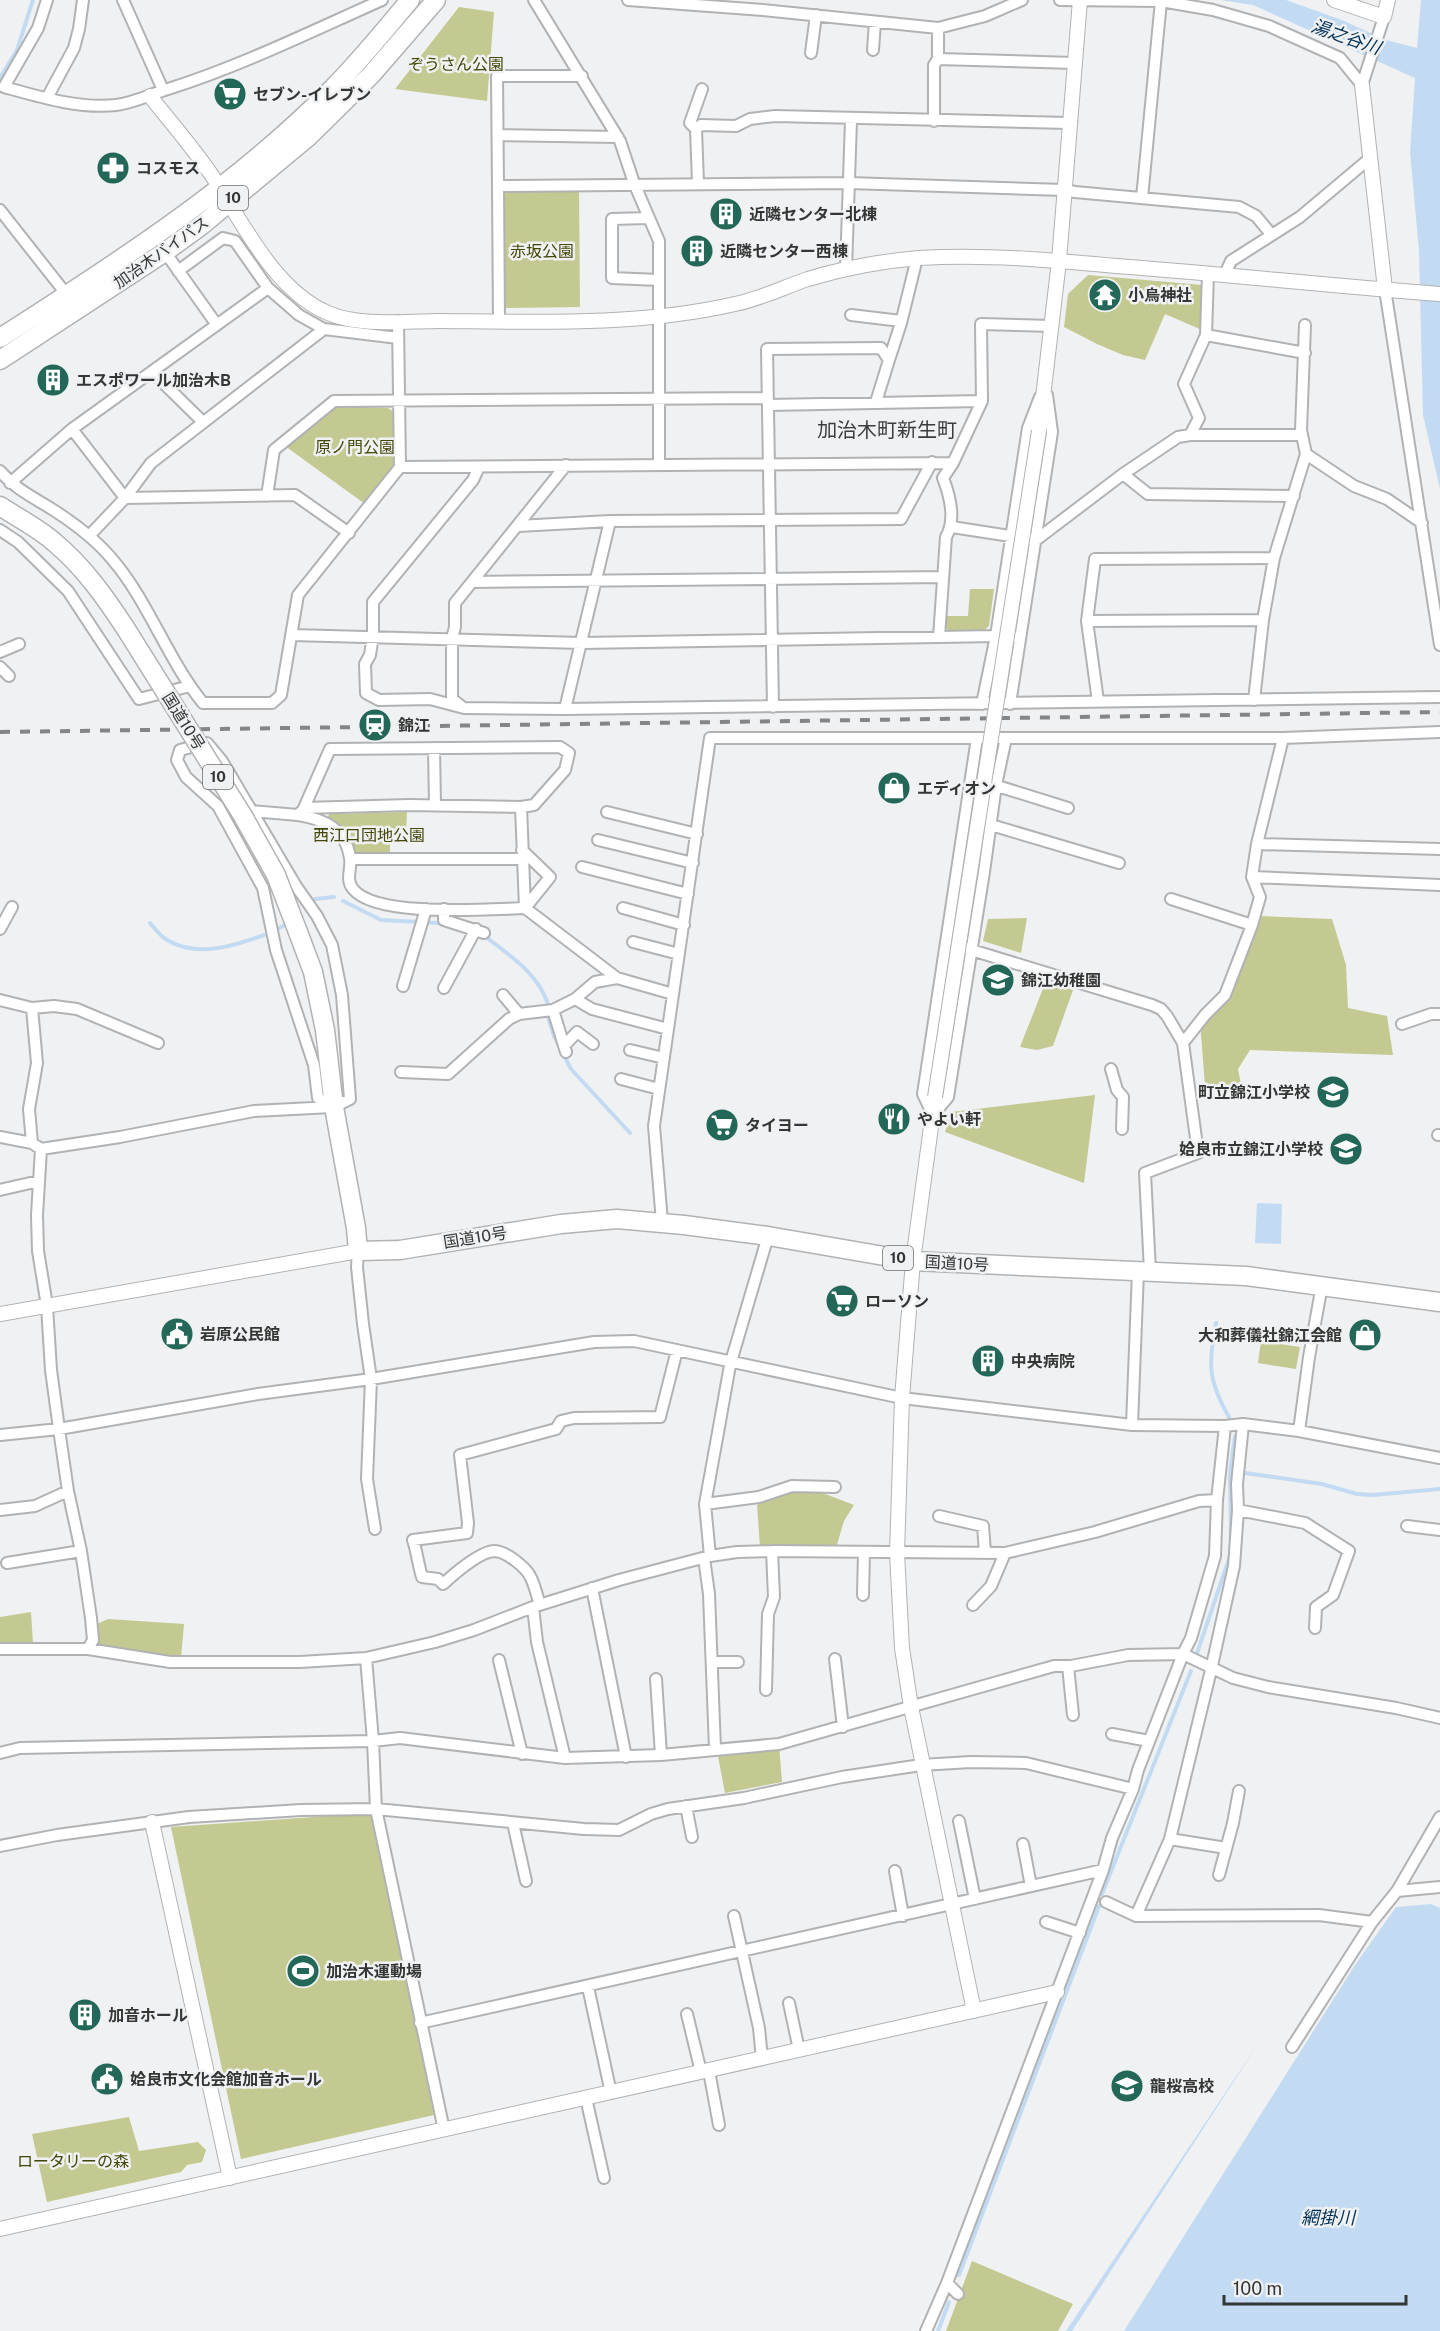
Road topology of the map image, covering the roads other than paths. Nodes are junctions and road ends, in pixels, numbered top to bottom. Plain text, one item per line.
1 (47, 0) edge
2 (82, 0) edge
3 (123, 0) edge
4 (382, 0) edge
5 (410, 0) edge
6 (436, 0) edge
7 (534, 0) edge
8 (628, 0) edge
9 (636, 0) edge
10 (1022, 0) edge
11 (1060, 0) edge
12 (1334, 0) edge
13 (1388, 0) edge
14 (1080, 1) edge
15 (1161, 1) edge
16 (693, 2) edge
17 (816, 15) junction
18 (875, 22) junction
19 (1382, 22) junction
20 (938, 28) junction
21 (873, 50) dead end
22 (811, 53) dead end
23 (938, 60) junction
24 (1074, 63) junction
25 (582, 76) junction
26 (1362, 85) junction
27 (702, 89) dead end
28 (157, 93) junction
29 (47, 98) junction
30 (851, 120) junction
31 (934, 122) junction
32 (1069, 123) junction
33 (696, 129) junction
34 (498, 135) junction
35 (618, 137) junction
36 (1369, 159) junction
37 (634, 183) junction
38 (698, 183) junction
39 (849, 183) junction
40 (498, 186) junction
41 (1065, 189) junction
42 (224, 195) junction
43 (1142, 198) junction
44 (0, 210) edge
45 (648, 218) junction
46 (1271, 234) junction
47 (165, 252) junction
48 (917, 258) junction
49 (1059, 261) junction
50 (846, 269) junction
51 (178, 271) junction
52 (1208, 273) junction
53 (1225, 274) junction
54 (659, 280) junction
55 (268, 288) junction
56 (1388, 290) junction
57 (1440, 294) edge
58 (67, 295) junction
59 (851, 315) dead end
60 (660, 318) junction
61 (398, 321) junction
62 (902, 321) junction
63 (499, 322) junction
64 (1305, 324) dead end
65 (217, 325) junction
66 (1052, 326) junction
67 (324, 329) junction
68 (1206, 335) junction
69 (0, 338) edge
70 (398, 338) junction
71 (1305, 353) junction
72 (0, 360) edge
73 (889, 360) junction
74 (152, 372) junction
75 (1045, 383) junction
76 (659, 399) junction
77 (400, 401) junction
78 (768, 401) junction
79 (982, 401) junction
80 (876, 402) junction
81 (203, 422) junction
82 (72, 429) junction
83 (1190, 435) junction
84 (1302, 435) junction
85 (1306, 454) junction
86 (932, 462) junction
87 (953, 463) junction
88 (660, 464) junction
89 (768, 464) junction
90 (566, 465) junction
91 (400, 467) junction
92 (480, 467) junction
93 (0, 471) edge
94 (1123, 474) junction
95 (10, 483) junction
96 (267, 496) junction
97 (1294, 496) junction
98 (125, 498) junction
99 (0, 506) edge
100 (610, 521) junction
101 (769, 521) junction
102 (1422, 523) junction
103 (518, 526) junction
104 (952, 527) junction
105 (0, 530) edge
106 (349, 533) junction
107 (89, 536) junction
108 (1010, 537) junction
109 (1036, 540) junction
110 (1274, 558) junction
111 (943, 577) junction
112 (770, 579) junction
113 (596, 580) junction
114 (472, 582) junction
115 (1263, 620) junction
116 (1087, 621) junction
117 (292, 635) junction
118 (373, 635) junction
119 (996, 636) junction
120 (939, 637) junction
121 (452, 638) junction
122 (1019, 638) junction
123 (771, 639) junction
124 (582, 643) junction
125 (20, 644) dead end
126 (1440, 645) edge
127 (0, 652) edge
128 (0, 668) edge
129 (9, 676) dead end
130 (190, 686) junction
131 (1440, 697) edge
132 (1254, 700) junction
133 (1098, 701) junction
134 (982, 704) junction
135 (1010, 704) junction
136 (773, 707) junction
137 (464, 708) junction
138 (566, 710) junction
139 (1440, 732) edge
140 (977, 738) junction
141 (1006, 738) junction
142 (1283, 738) junction
143 (434, 748) junction
144 (971, 780) junction
145 (996, 785) junction
146 (435, 805) junction
147 (521, 807) junction
148 (1068, 808) dead end
149 (251, 811) junction
150 (301, 812) junction
151 (607, 812) dead end
152 (991, 825) junction
153 (697, 834) junction
154 (598, 840) dead end
155 (1257, 844) junction
156 (1440, 849) edge
157 (522, 854) junction
158 (351, 859) junction
159 (693, 863) junction
160 (1119, 863) dead end
161 (582, 867) dead end
162 (1252, 877) junction
163 (1440, 885) edge
164 (688, 894) junction
165 (1171, 899) dead end
166 (12, 907) dead end
167 (525, 908) junction
168 (623, 908) dead end
169 (426, 909) junction
170 (444, 909) junction
171 (684, 925) junction
172 (1252, 925) junction
173 (0, 930) edge
174 (633, 942) dead end
175 (946, 944) junction
176 (972, 949) junction
177 (679, 954) junction
178 (617, 978) junction
179 (403, 986) dead end
180 (444, 988) dead end
181 (673, 994) junction
182 (503, 995) dead end
183 (575, 999) junction
184 (0, 1000) edge
185 (32, 1008) junction
186 (553, 1010) junction
187 (519, 1014) junction
188 (1440, 1014) edge
189 (1402, 1024) dead end
190 (668, 1029) junction
191 (159, 1043) dead end
192 (1182, 1043) junction
193 (593, 1044) dead end
194 (630, 1050) dead end
195 (664, 1058) junction
196 (1111, 1068) dead end
197 (401, 1072) dead end
198 (621, 1079) dead end
199 (659, 1089) junction
200 (334, 1107) junction
201 (933, 1115) junction
202 (1122, 1129) dead end
203 (0, 1137) edge
204 (36, 1146) junction
205 (39, 1181) junction
206 (0, 1190) edge
207 (662, 1222) junction
208 (768, 1236) junction
209 (358, 1251) junction
210 (913, 1261) junction
211 (1144, 1271) junction
212 (1322, 1285) junction
213 (1440, 1302) edge
214 (47, 1306) junction
215 (0, 1314) edge
216 (677, 1350) junction
217 (732, 1361) junction
218 (371, 1379) junction
219 (902, 1398) junction
220 (1243, 1424) junction
221 (1132, 1425) junction
222 (1225, 1426) junction
223 (59, 1429) junction
224 (1299, 1431) junction
225 (0, 1435) edge
226 (1440, 1458) edge
227 (835, 1486) dead end
228 (68, 1491) junction
229 (1217, 1500) junction
230 (705, 1504) junction
231 (0, 1510) edge
232 (1238, 1510) junction
233 (939, 1516) dead end
234 (1407, 1526) dead end
235 (375, 1529) dead end
236 (1440, 1530) edge
237 (81, 1551) junction
238 (772, 1551) junction
239 (864, 1552) junction
240 (897, 1552) junction
241 (985, 1552) junction
242 (1005, 1553) junction
243 (707, 1557) junction
244 (7, 1563) dead end
245 (592, 1588) junction
246 (863, 1595) dead end
247 (973, 1605) dead end
248 (536, 1606) junction
249 (1315, 1628) dead end
250 (0, 1649) edge
251 (88, 1649) junction
252 (1183, 1654) junction
253 (366, 1658) junction
254 (835, 1659) dead end
255 (499, 1660) dead end
256 (713, 1662) junction
257 (738, 1662) dead end
258 (1068, 1666) junction
259 (1212, 1667) junction
260 (656, 1679) dead end
261 (766, 1690) dead end
262 (911, 1707) junction
263 (1073, 1714) dead end
264 (1440, 1718) edge
265 (843, 1727) junction
266 (1112, 1734) dead end
267 (373, 1741) junction
268 (1149, 1741) junction
269 (715, 1749) junction
270 (0, 1753) edge
271 (522, 1754) junction
272 (661, 1755) junction
273 (626, 1756) junction
274 (565, 1758) junction
275 (921, 1765) junction
276 (1133, 1789) junction
277 (1239, 1791) dead end
278 (686, 1806) junction
279 (376, 1809) junction
280 (1440, 1817) edge
281 (959, 1821) dead end
282 (152, 1822) junction
283 (513, 1822) junction
284 (692, 1837) dead end
285 (1170, 1839) junction
286 (1023, 1844) dead end
287 (0, 1846) edge
288 (1226, 1848) junction
289 (1103, 1870) junction
290 (895, 1871) dead end
291 (512, 1873) dead end
292 (1219, 1875) dead end
293 (1031, 1886) junction
294 (1440, 1887) edge
295 (1397, 1891) junction
296 (975, 1899) junction
297 (1106, 1902) dead end
298 (951, 1905) junction
299 (734, 1916) dead end
300 (903, 1916) junction
301 (1136, 1916) junction
302 (1046, 1922) dead end
303 (1372, 1922) junction
304 (1080, 1933) junction
305 (742, 1952) junction
306 (588, 1987) junction
307 (1057, 1992) junction
308 (789, 2003) dead end
309 (974, 2011) junction
310 (687, 2014) dead end
311 (420, 2023) junction
312 (1292, 2047) dead end
313 (799, 2050) junction
314 (762, 2059) junction
315 (705, 2072) junction
316 (611, 2093) junction
317 (586, 2098) junction
318 (719, 2125) dead end
319 (444, 2130) junction
320 (230, 2178) junction
321 (604, 2178) dead end
322 (0, 2229) edge
323 (947, 2283) junction
324 (958, 2294) dead end
325 (926, 2331) edge

1 - 29 street
2 - 29 street
3 - 28 street
4 - 28 street
5 - 42 highway, 加治木バイパス / 10
6 - 42 highway, 加治木バイパス / 10
7 - 25 street
8 - 9 street
9 - 16 street
10 - 20 street
11 - 14 street
12 - 19 street
13 - 19 street
14 - 15 street
14 - 24 street
15 - 26 street
15 - 43 street
16 - 17 street
17 - 18 street
17 - 22 street
18 - 20 street
18 - 21 street
19 - 26 street
20 - 23 street
23 - 24 street
23 - 31 street
24 - 32 street
25 - 34 street
25 - 35 street
26 - 36 street
27 - 33 street
28 - 29 street
28 - 42 street
30 - 31 street
30 - 33 street
30 - 39 street
31 - 32 street
32 - 41 street
33 - 38 street
34 - 35 street
34 - 40 street
35 - 37 street
36 - 46 street
36 - 56 street
37 - 38 street
37 - 40 street
37 - 45 street
38 - 39 street
39 - 41 street
39 - 50 street
40 - 63 street
41 - 43 street
41 - 49 street
42 - 47 highway, 加治木バイパス / 10
42 - 58 highway, 加治木バイパス / 10
42 - 61 street
43 - 46 street
44 - 58 street
45 - 54 street
45 - 54 street
46 - 53 street
47 - 51 street
47 - 72 highway, 加治木バイパス / 10
48 - 49 street
48 - 50 street
48 - 62 street
49 - 52 street
49 - 66 street
50 - 60 street
51 - 55 street
51 - 65 street
52 - 53 street
52 - 68 street
53 - 56 street
54 - 60 street
55 - 65 street
55 - 67 street
56 - 57 street
56 - 102 street
58 - 69 highway, 加治木バイパス / 10
59 - 62 street
60 - 63 street
60 - 76 street
61 - 63 street
61 - 70 street
62 - 73 street
64 - 71 street
65 - 74 street
66 - 75 street
66 - 79 street
67 - 70 street
67 - 81 street
68 - 71 street
68 - 83 street
70 - 77 street
71 - 84 street
73 - 78 street
73 - 80 street
74 - 81 street
74 - 82 street
75 - 108 street
75 - 109 street
75 - 201 street, bridge
76 - 77 street
76 - 78 street
76 - 88 street
77 - 91 street
77 - 96 street
78 - 80 street
78 - 89 street
79 - 80 street
79 - 87 street
81 - 98 street
82 - 95 street
82 - 98 street
83 - 84 street
83 - 94 street
84 - 85 street
85 - 97 street
85 - 102 street
86 - 87 street
86 - 89 street
86 - 101 street
87 - 104 street
88 - 89 street
88 - 90 street
89 - 101 street
90 - 92 street
90 - 103 street
91 - 92 street
91 - 106 street
92 - 118 street
93 - 95 street
94 - 97 street
94 - 109 street
95 - 107 street
96 - 98 street
96 - 106 street
97 - 110 street
98 - 107 street
99 - 200 highway, 国道10号 / 10, bridge
100 - 101 street
100 - 103 street
100 - 113 street
101 - 112 street
102 - 126 street
103 - 114 street
104 - 108 street
104 - 111 street
105 - 130 street
106 - 117 street
107 - 130 street
108 - 109 street
108 - 119 street
109 - 122 street
110 - 115 street
110 - 116 street
111 - 112 street
111 - 120 street
112 - 113 street
112 - 123 street
113 - 114 street
113 - 124 street
114 - 121 street
115 - 116 street
115 - 132 street
116 - 133 street
117 - 118 street
117 - 130 street
118 - 121 street
118 - 137 street
119 - 120 street
119 - 122 street
119 - 134 street
120 - 123 street
121 - 124 street
121 - 137 street
122 - 135 street
123 - 124 street
123 - 136 street
124 - 138 street
125 - 127 street
128 - 129 street
131 - 132 street
132 - 133 street
133 - 135 street
134 - 135 street
134 - 136 street
136 - 138 street
137 - 138 street
139 - 142 street
140 - 141 street
140 - 144 street
140 - 153 street
141 - 142 street
141 - 145 street
142 - 155 street
143 - 146 street
143 - 147 street
143 - 150 street
144 - 145 street
144 - 175 street
145 - 148 street
145 - 152 street
146 - 147 street
146 - 150 street
147 - 157 street
149 - 150 street
149 - 200 street
149 - 200 street
150 - 158 street
151 - 153 street
152 - 160 street
152 - 176 street
153 - 159 street
154 - 159 street
155 - 156 street
155 - 162 street
157 - 158 street
157 - 167 street
157 - 167 street
158 - 169 street
159 - 164 street
161 - 164 street
162 - 163 street
162 - 172 street
164 - 171 street
165 - 172 street
166 - 173 street
167 - 170 street
167 - 178 street
168 - 171 street
169 - 170 street
169 - 179 street
170 - 180 street
171 - 177 street
172 - 192 street
174 - 177 street
175 - 176 street
175 - 201 street
176 - 192 street
176 - 201 street
177 - 181 street
178 - 181 street
178 - 183 street
181 - 190 street
182 - 187 street
183 - 186 street
183 - 190 street
184 - 185 street
185 - 191 street
185 - 204 street
186 - 187 street
186 - 193 street
187 - 197 street
188 - 189 street
190 - 195 street
192 - 211 street
194 - 195 street
195 - 199 street
196 - 202 street
198 - 199 street
199 - 207 street
200 - 204 street
200 - 209 highway, 国道10号 / 10
201 - 210 street
203 - 204 street
204 - 205 street
205 - 206 street
205 - 214 street
207 - 208 highway, 国道10号 / 10
207 - 209 highway, 国道10号 / 10
208 - 210 highway, 国道10号 / 10
208 - 217 street
209 - 214 street
209 - 218 street
210 - 211 highway, 国道10号 / 10
210 - 219 street
211 - 212 highway, 国道10号 / 10
211 - 221 street
212 - 213 highway, 国道10号 / 10
212 - 224 street
214 - 215 street
214 - 223 street
216 - 217 street
216 - 218 street
216 - 248 street
217 - 219 street
217 - 230 street
218 - 223 street
218 - 235 street
219 - 221 street
219 - 240 street
220 - 222 street
220 - 224 street
220 - 232 street
221 - 222 street
222 - 229 street
223 - 225 street
223 - 228 street
224 - 226 street
227 - 230 street
228 - 231 street
228 - 237 street
229 - 242 street
229 - 252 street
230 - 243 street
232 - 249 street
232 - 259 street
233 - 241 street
234 - 236 street
237 - 244 street
237 - 251 street
238 - 239 street
238 - 243 street
238 - 261 street
239 - 240 street
239 - 246 street
240 - 241 street
240 - 262 street
241 - 242 street
242 - 247 street
243 - 245 street
243 - 256 street
245 - 248 street
245 - 273 street
248 - 253 street
248 - 274 street
250 - 251 street
251 - 253 street
252 - 258 street
252 - 259 street
252 - 268 street
253 - 267 street
254 - 265 street
255 - 271 street
256 - 257 street
256 - 269 street
258 - 262 street
258 - 263 street
259 - 264 street
259 - 285 street
260 - 272 street
262 - 265 street
262 - 275 street
265 - 269 street
266 - 268 street
267 - 270 street
267 - 271 street
267 - 279 street
268 - 276 street
269 - 272 street
271 - 274 street
272 - 273 street
273 - 274 street
275 - 276 street
275 - 278 street
275 - 298 street
276 - 289 street
277 - 288 street
278 - 283 street
278 - 284 street
279 - 282 street
279 - 283 street
279 - 311 street
280 - 295 street
281 - 296 street
282 - 287 street
282 - 320 street
283 - 291 street
285 - 288 street
285 - 301 street
286 - 293 street
288 - 292 street
289 - 293 street
289 - 304 street
290 - 300 street
293 - 296 street
294 - 295 street
295 - 303 street
296 - 298 street
297 - 301 street
298 - 300 street
298 - 309 street
299 - 305 street
300 - 305 street
301 - 303 street
302 - 304 street
303 - 312 street
304 - 307 street
305 - 306 street
305 - 314 street
306 - 311 street
306 - 316 street
307 - 309 street
307 - 323 street
308 - 313 street
309 - 313 street
310 - 315 street
311 - 319 street
313 - 314 street
314 - 315 street
315 - 316 street
315 - 318 street
316 - 317 street
317 - 319 street
317 - 321 street
319 - 320 street
320 - 322 street
323 - 324 street
323 - 325 street

